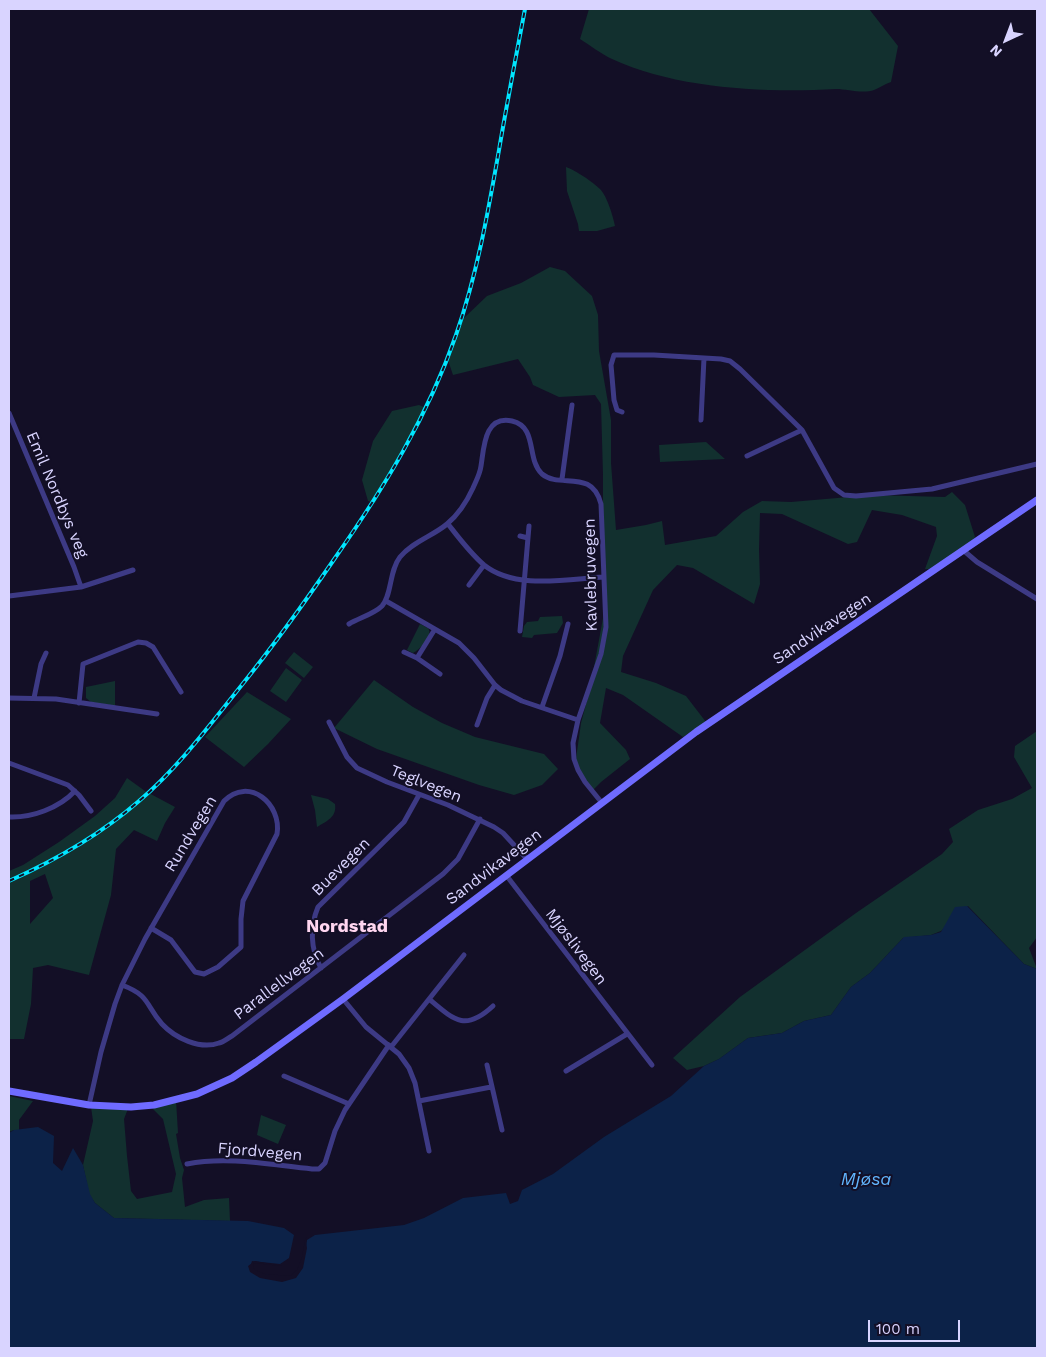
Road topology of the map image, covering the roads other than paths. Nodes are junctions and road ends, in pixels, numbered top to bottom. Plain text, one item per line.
1 (704, 358) junction
2 (572, 405) dead end
3 (622, 412) dead end
4 (9, 413) edge
5 (701, 420) dead end
6 (802, 430) junction
7 (747, 456) dead end
8 (1037, 464) edge
9 (562, 479) junction
10 (1037, 500) edge
11 (448, 524) junction
12 (529, 526) dead end
13 (520, 536) dead end
14 (528, 538) junction
15 (963, 550) junction
16 (484, 565) junction
17 (133, 570) dead end
18 (604, 577) junction
19 (525, 581) junction
20 (469, 586) dead end
21 (81, 587) junction
22 (9, 596) edge
23 (1037, 599) edge
24 (386, 601) junction
25 (349, 624) dead end
26 (568, 624) dead end
27 (435, 629) junction
28 (520, 631) dead end
29 (560, 632) dead end
30 (566, 634) junction
31 (404, 652) dead end
32 (46, 653) dead end
33 (417, 658) junction
34 (440, 674) dead end
35 (495, 685) junction
36 (181, 692) dead end
37 (9, 698) edge
38 (34, 698) junction
39 (79, 703) junction
40 (542, 707) junction
41 (157, 714) dead end
42 (578, 720) junction
43 (329, 722) dead end
44 (477, 725) dead end
45 (9, 763) edge
46 (75, 791) junction
47 (419, 795) junction
48 (602, 803) junction
49 (91, 811) dead end
50 (9, 817) edge
51 (480, 819) junction
52 (527, 859) junction
53 (506, 875) junction
54 (151, 928) junction
55 (464, 955) dead end
56 (321, 968) junction
57 (122, 985) junction
58 (343, 998) junction
59 (429, 999) junction
60 (493, 1006) dead end
61 (627, 1034) junction
62 (390, 1046) junction
63 (486, 1065) dead end
64 (652, 1065) dead end
65 (566, 1071) dead end
66 (284, 1076) dead end
67 (491, 1087) junction
68 (9, 1091) edge
69 (419, 1101) junction
70 (349, 1104) junction
71 (89, 1105) junction
72 (502, 1130) dead end
73 (429, 1151) dead end
74 (187, 1164) dead end

1 - 3 street
1 - 5 street
1 - 6 street
2 - 9 street
4 - 21 street, Emil Nordbys veg
6 - 7 street
6 - 8 street
9 - 11 street, Kavlebruvegen
9 - 18 street, Kavlebruvegen
10 - 15 main road, Sandvikavegen
11 - 16 street
11 - 24 street, Kavlebruvegen
12 - 14 street
13 - 14 street
14 - 19 street
15 - 23 street
15 - 48 main road, Sandvikavegen
16 - 19 street
16 - 20 street
17 - 21 street
18 - 19 street
18 - 42 street, Kavlebruvegen
19 - 28 street
21 - 22 street
24 - 25 street
24 - 27 street
26 - 30 street
27 - 33 street
27 - 35 street
29 - 30 street
30 - 40 street
31 - 33 street
32 - 38 street
33 - 34 street
35 - 40 street
35 - 44 street
36 - 39 street
37 - 38 street
38 - 39 street
39 - 41 street
40 - 42 street
42 - 48 street, Kavlebruvegen
43 - 47 street, Teglvegen
45 - 46 street
46 - 49 street
46 - 50 street
47 - 51 street, Teglvegen
47 - 56 street, Buevegen
48 - 52 main road, Sandvikavegen
51 - 52 street, Teglvegen
51 - 56 street, Parallellvegen
52 - 53 main road, Sandvikavegen
53 - 58 main road, Sandvikavegen
53 - 61 street, Mjøslivegen
54 - 54 street, Rundvegen
54 - 57 street, Rundvegen
55 - 59 street, Fjordvegen
56 - 57 street, Parallellvegen
57 - 71 street, Rundvegen
58 - 62 street
58 - 71 main road, Sandvikavegen
59 - 60 street
59 - 62 street, Fjordvegen
61 - 64 street, Mjøslivegen
61 - 65 street
62 - 69 street
62 - 70 street, Fjordvegen
63 - 67 street
66 - 70 street
67 - 69 street
67 - 72 street
68 - 71 main road, Sandvikavegen
69 - 73 street
70 - 74 street, Fjordvegen

